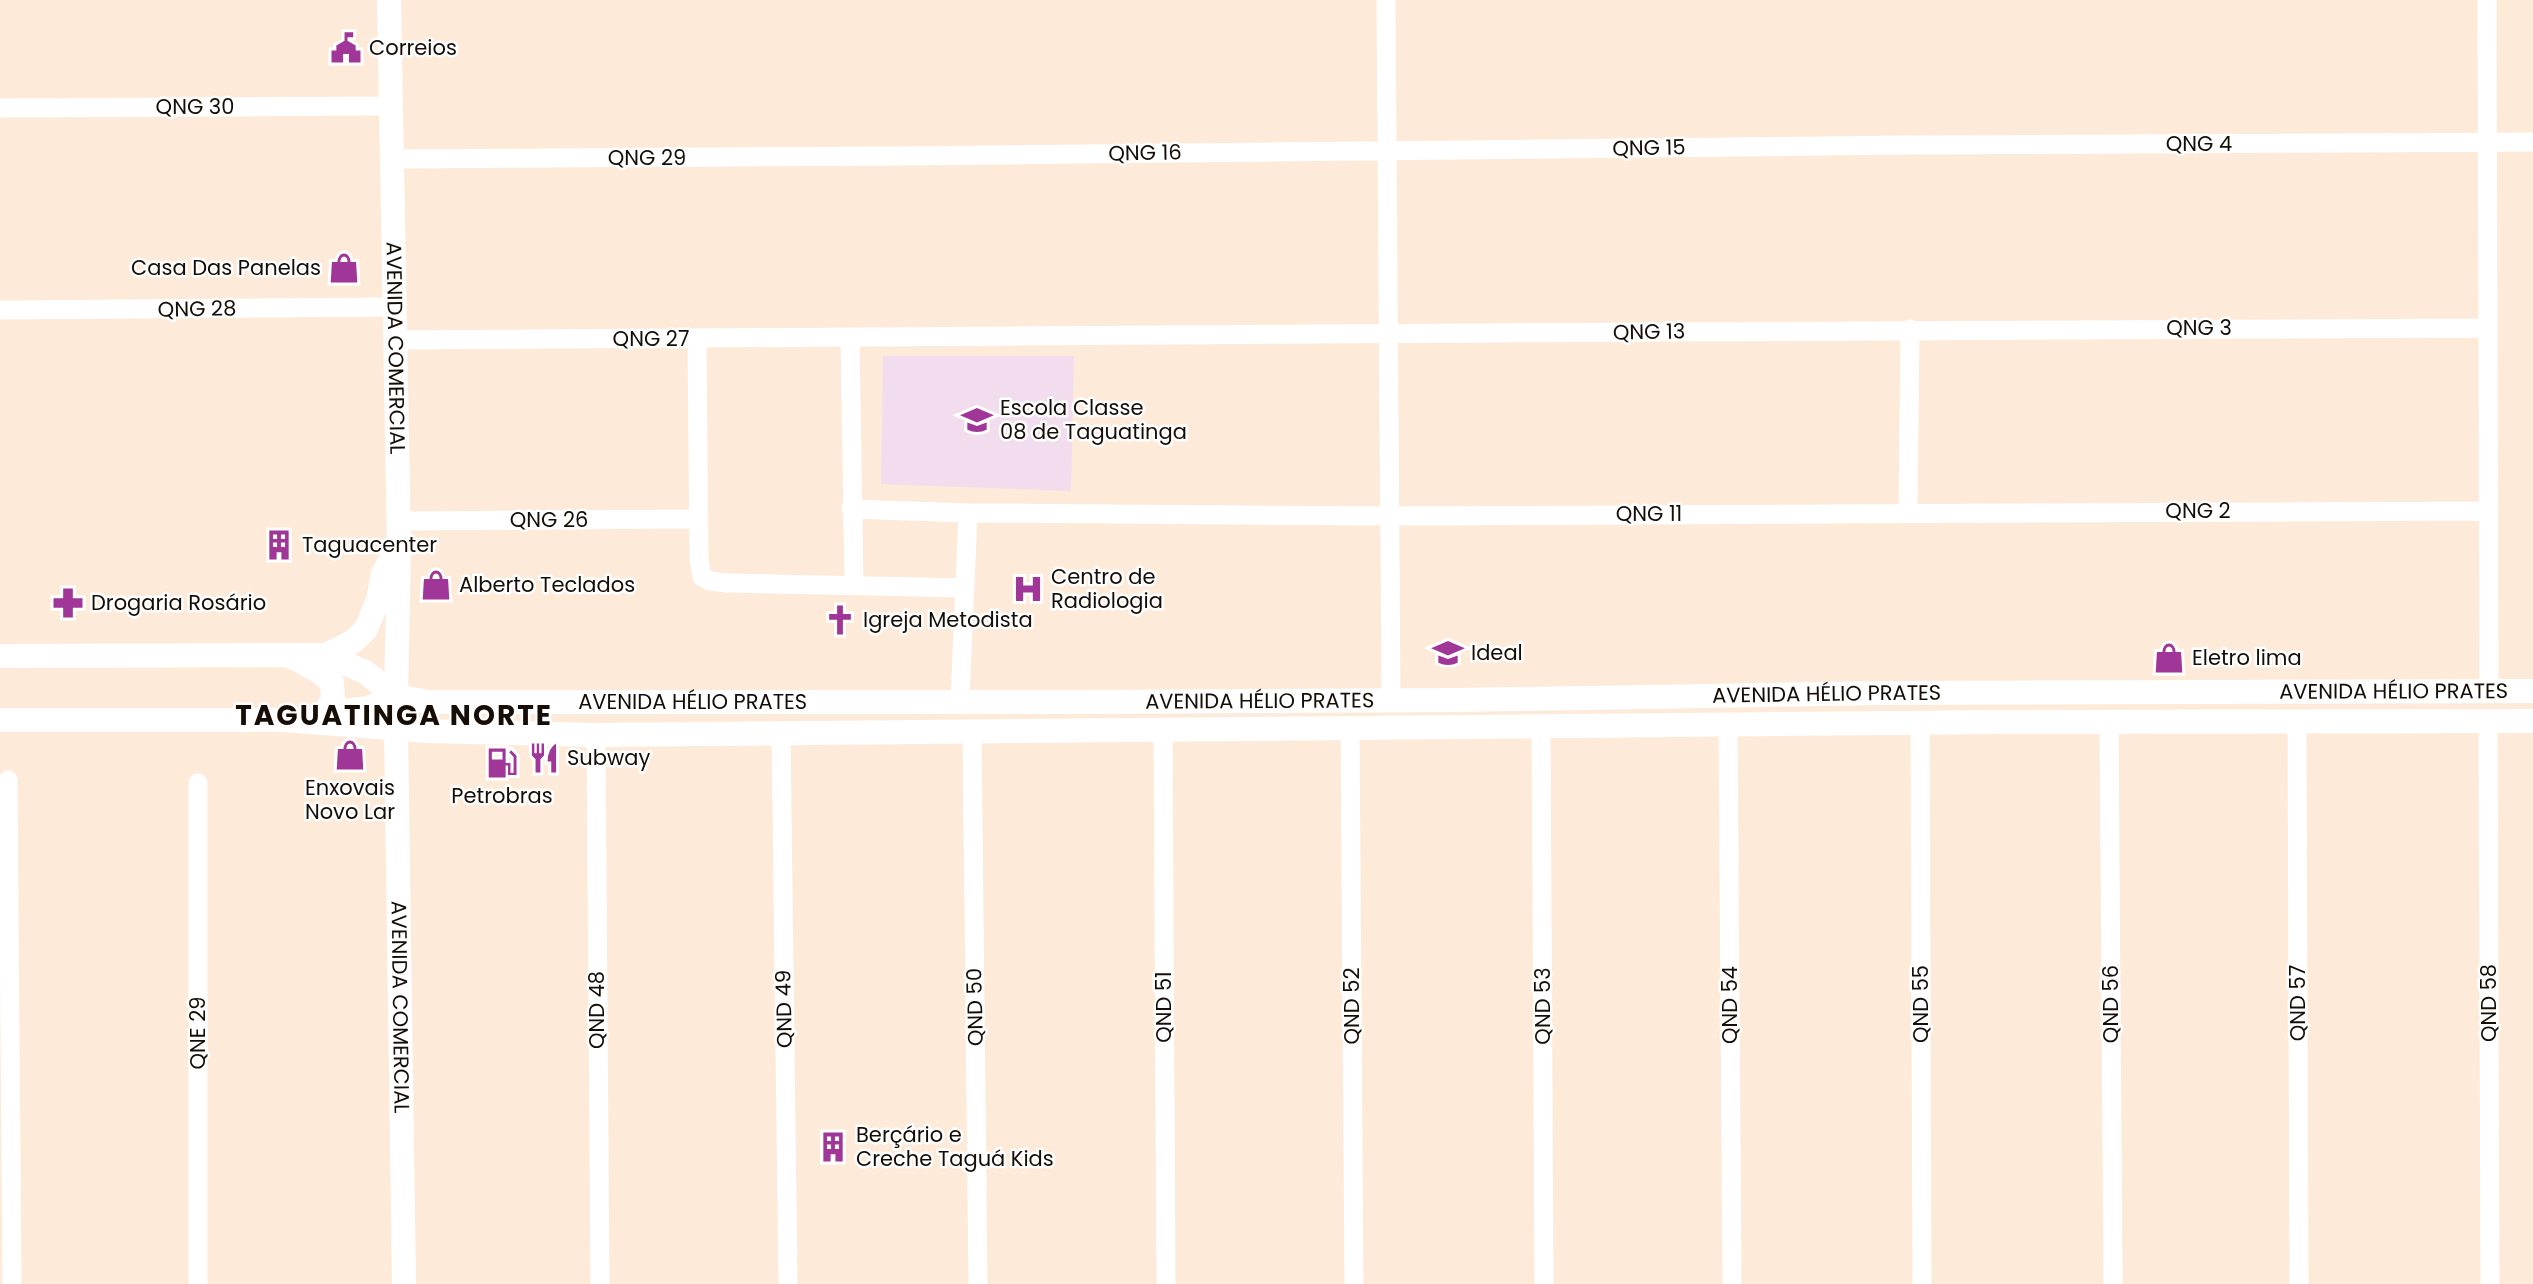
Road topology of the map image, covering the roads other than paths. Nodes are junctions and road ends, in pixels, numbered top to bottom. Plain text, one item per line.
1 (388, 0) edge
2 (1387, 0) edge
3 (2487, 0) edge
4 (391, 106) junction
5 (0, 108) edge
6 (2487, 142) junction
7 (2533, 142) edge
8 (1910, 145) joint
9 (1387, 151) junction
10 (902, 156) joint
11 (392, 159) junction
12 (394, 307) junction
13 (0, 310) edge
14 (2488, 328) junction
15 (1910, 329) junction
16 (1389, 335) junction
17 (850, 338) junction
18 (907, 338) joint
19 (697, 339) junction
20 (395, 340) junction
21 (851, 509) junction
22 (2489, 510) junction
23 (1908, 512) junction
24 (968, 513) junction
25 (1390, 516) junction
26 (699, 519) junction
27 (398, 521) junction
28 (399, 546) junction
29 (854, 585) junction
30 (965, 588) junction
31 (288, 655) junction
32 (326, 655) junction
33 (0, 656) edge
34 (2533, 691) edge
35 (2123, 692) junction
36 (2489, 692) junction
37 (396, 696) junction
38 (1391, 699) junction
39 (1457, 700) junction
40 (960, 701) junction
41 (322, 714) junction
42 (0, 720) edge
43 (284, 720) junction
44 (2533, 721) edge
45 (1999, 722) junction
46 (2297, 722) junction
47 (2488, 722) junction
48 (1920, 724) junction
49 (2109, 724) junction
50 (1728, 726) junction
51 (1541, 727) junction
52 (1350, 728) junction
53 (396, 729) junction
54 (1163, 729) junction
55 (972, 731) junction
56 (875, 733) junction
57 (781, 734) junction
58 (596, 735) junction
59 (8, 780) dead end
60 (198, 783) dead end
61 (12, 1284) edge
62 (198, 1284) edge
63 (404, 1284) edge
64 (600, 1284) edge
65 (788, 1284) edge
66 (978, 1284) edge
67 (1166, 1284) edge
68 (1354, 1284) edge
69 (1544, 1284) edge
70 (1732, 1284) edge
71 (1922, 1284) edge
72 (2113, 1284) edge
73 (2299, 1284) edge
74 (2490, 1284) edge

1 - 4 main road, AVENIDA COMERCIAL
2 - 9 street
3 - 6 street
4 - 5 street, QNG 30
4 - 11 main road, AVENIDA COMERCIAL
6 - 7 street, QNG 4
6 - 8 street, QNG 4
6 - 14 street
8 - 9 street, QNG 15
9 - 10 street, QNG 16
9 - 16 street
10 - 11 street, QNG 29
11 - 12 main road, AVENIDA COMERCIAL
12 - 13 street, QNG 28
12 - 20 main road, AVENIDA COMERCIAL
14 - 15 street, QNG 3
14 - 22 street
15 - 16 street, QNG 13
15 - 23 street
16 - 18 street, QNG 13
16 - 25 street
17 - 18 street, QNG 27
17 - 19 street, QNG 27
17 - 21 street
19 - 20 street, QNG 27
19 - 26 street
20 - 27 main road, AVENIDA COMERCIAL
21 - 24 street, QNG 11
21 - 29 street
22 - 23 street, QNG 2
22 - 36 street
23 - 25 street, QNG 11
24 - 25 street, QNG 11
24 - 30 street
25 - 38 street
26 - 27 street, QNG 26
26 - 29 street
27 - 28 main road, AVENIDA COMERCIAL
28 - 32 main road
28 - 37 main road, AVENIDA COMERCIAL
29 - 30 street
30 - 40 street
31 - 32 main road, AVENIDA HÉLIO PRATES
31 - 33 main road, AVENIDA HÉLIO PRATES
31 - 41 main road
32 - 37 main road, AVENIDA HÉLIO PRATES
34 - 36 main road, AVENIDA HÉLIO PRATES
35 - 36 main road, AVENIDA HÉLIO PRATES
35 - 39 main road, AVENIDA HÉLIO PRATES
35 - 45 main road
37 - 40 main road, AVENIDA HÉLIO PRATES
37 - 41 main road
38 - 39 main road, AVENIDA HÉLIO PRATES
38 - 40 main road, AVENIDA HÉLIO PRATES
39 - 52 main road
40 - 56 main road
41 - 43 main road
42 - 43 main road, AVENIDA HÉLIO PRATES
43 - 53 main road, AVENIDA HÉLIO PRATES
44 - 47 main road, AVENIDA HÉLIO PRATES
45 - 48 main road, AVENIDA HÉLIO PRATES
45 - 49 main road, AVENIDA HÉLIO PRATES
46 - 47 main road, AVENIDA HÉLIO PRATES
46 - 49 main road, AVENIDA HÉLIO PRATES
46 - 73 street, QND 57
47 - 74 street, QND 58
48 - 50 main road, AVENIDA HÉLIO PRATES
48 - 71 street, QND 55
49 - 72 street, QND 56
50 - 51 main road, AVENIDA HÉLIO PRATES
50 - 70 street, QND 54
51 - 52 main road, AVENIDA HÉLIO PRATES
51 - 69 street, QND 53
52 - 54 main road, AVENIDA HÉLIO PRATES
52 - 68 street, QND 52
53 - 58 main road, AVENIDA HÉLIO PRATES
53 - 63 main road, AVENIDA COMERCIAL
54 - 55 main road, AVENIDA HÉLIO PRATES
54 - 67 street, QND 51
55 - 56 main road, AVENIDA HÉLIO PRATES
55 - 66 street, QND 50
56 - 57 main road, AVENIDA HÉLIO PRATES
57 - 58 main road, AVENIDA HÉLIO PRATES
57 - 65 street, QND 49
58 - 64 street, QND 48
59 - 61 street
60 - 62 street, QNE 29

